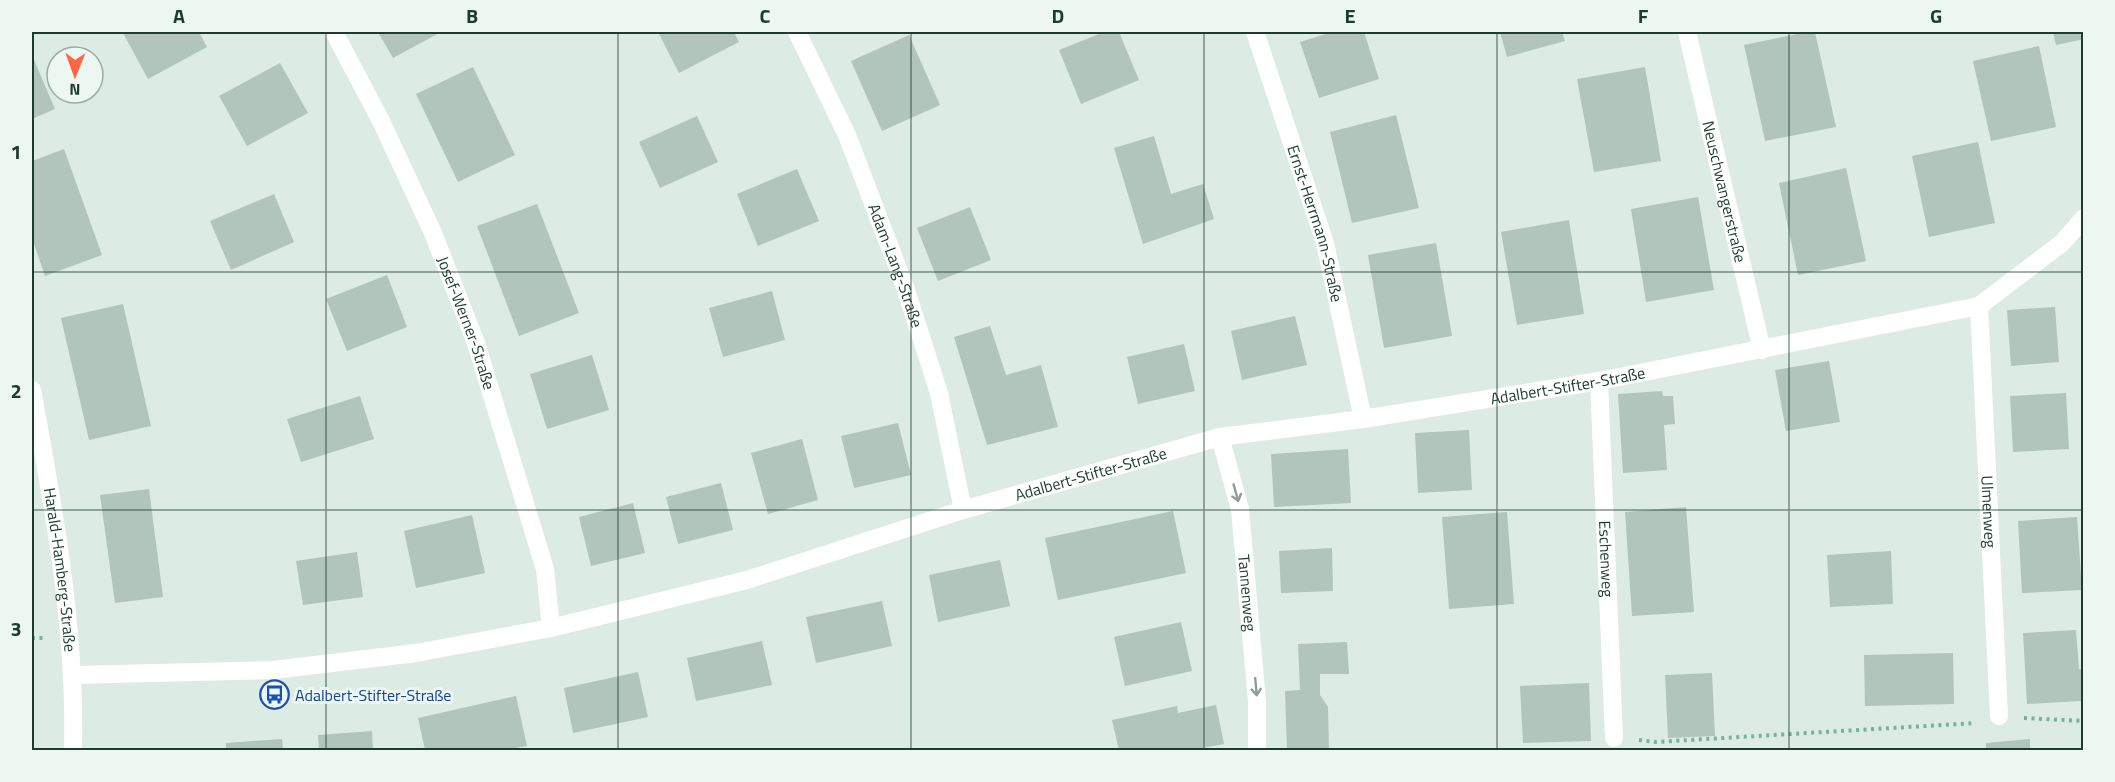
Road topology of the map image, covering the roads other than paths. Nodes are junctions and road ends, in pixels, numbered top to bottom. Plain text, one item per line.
1 (334, 32) edge
2 (797, 32) edge
3 (1255, 32) edge
4 (1687, 32) edge
5 (2084, 218) edge
6 (1979, 306) junction
7 (1762, 350) junction
8 (1599, 381) junction
9 (32, 390) edge
10 (1363, 420) junction
11 (1220, 437) junction
12 (963, 510) junction
13 (551, 628) junction
14 (74, 675) junction
15 (1999, 716) road end
16 (1614, 738) road end
17 (74, 750) edge
18 (1257, 750) edge

1 - 13 street, Josef-Werner-Straße
2 - 12 street, Adam-Lang-Straße
3 - 10 street, Ernst-Herrmann-Straße
4 - 7 street, Neuschwangerstraße
5 - 6 street, Adalbert-Stifter-Straße
6 - 7 street, Adalbert-Stifter-Straße
6 - 15 street, Ulmenweg
7 - 8 street, Adalbert-Stifter-Straße
8 - 10 street, Adalbert-Stifter-Straße
8 - 16 street, Eschenweg
9 - 14 street, Harald-Hamberg-Straße
10 - 11 street, Adalbert-Stifter-Straße
11 - 12 street, Adalbert-Stifter-Straße
11 -> 18 street, Tannenweg
12 - 13 street, Adalbert-Stifter-Straße
13 - 14 street, Adalbert-Stifter-Straße
14 - 17 street, Harald-Hamberg-Straße

